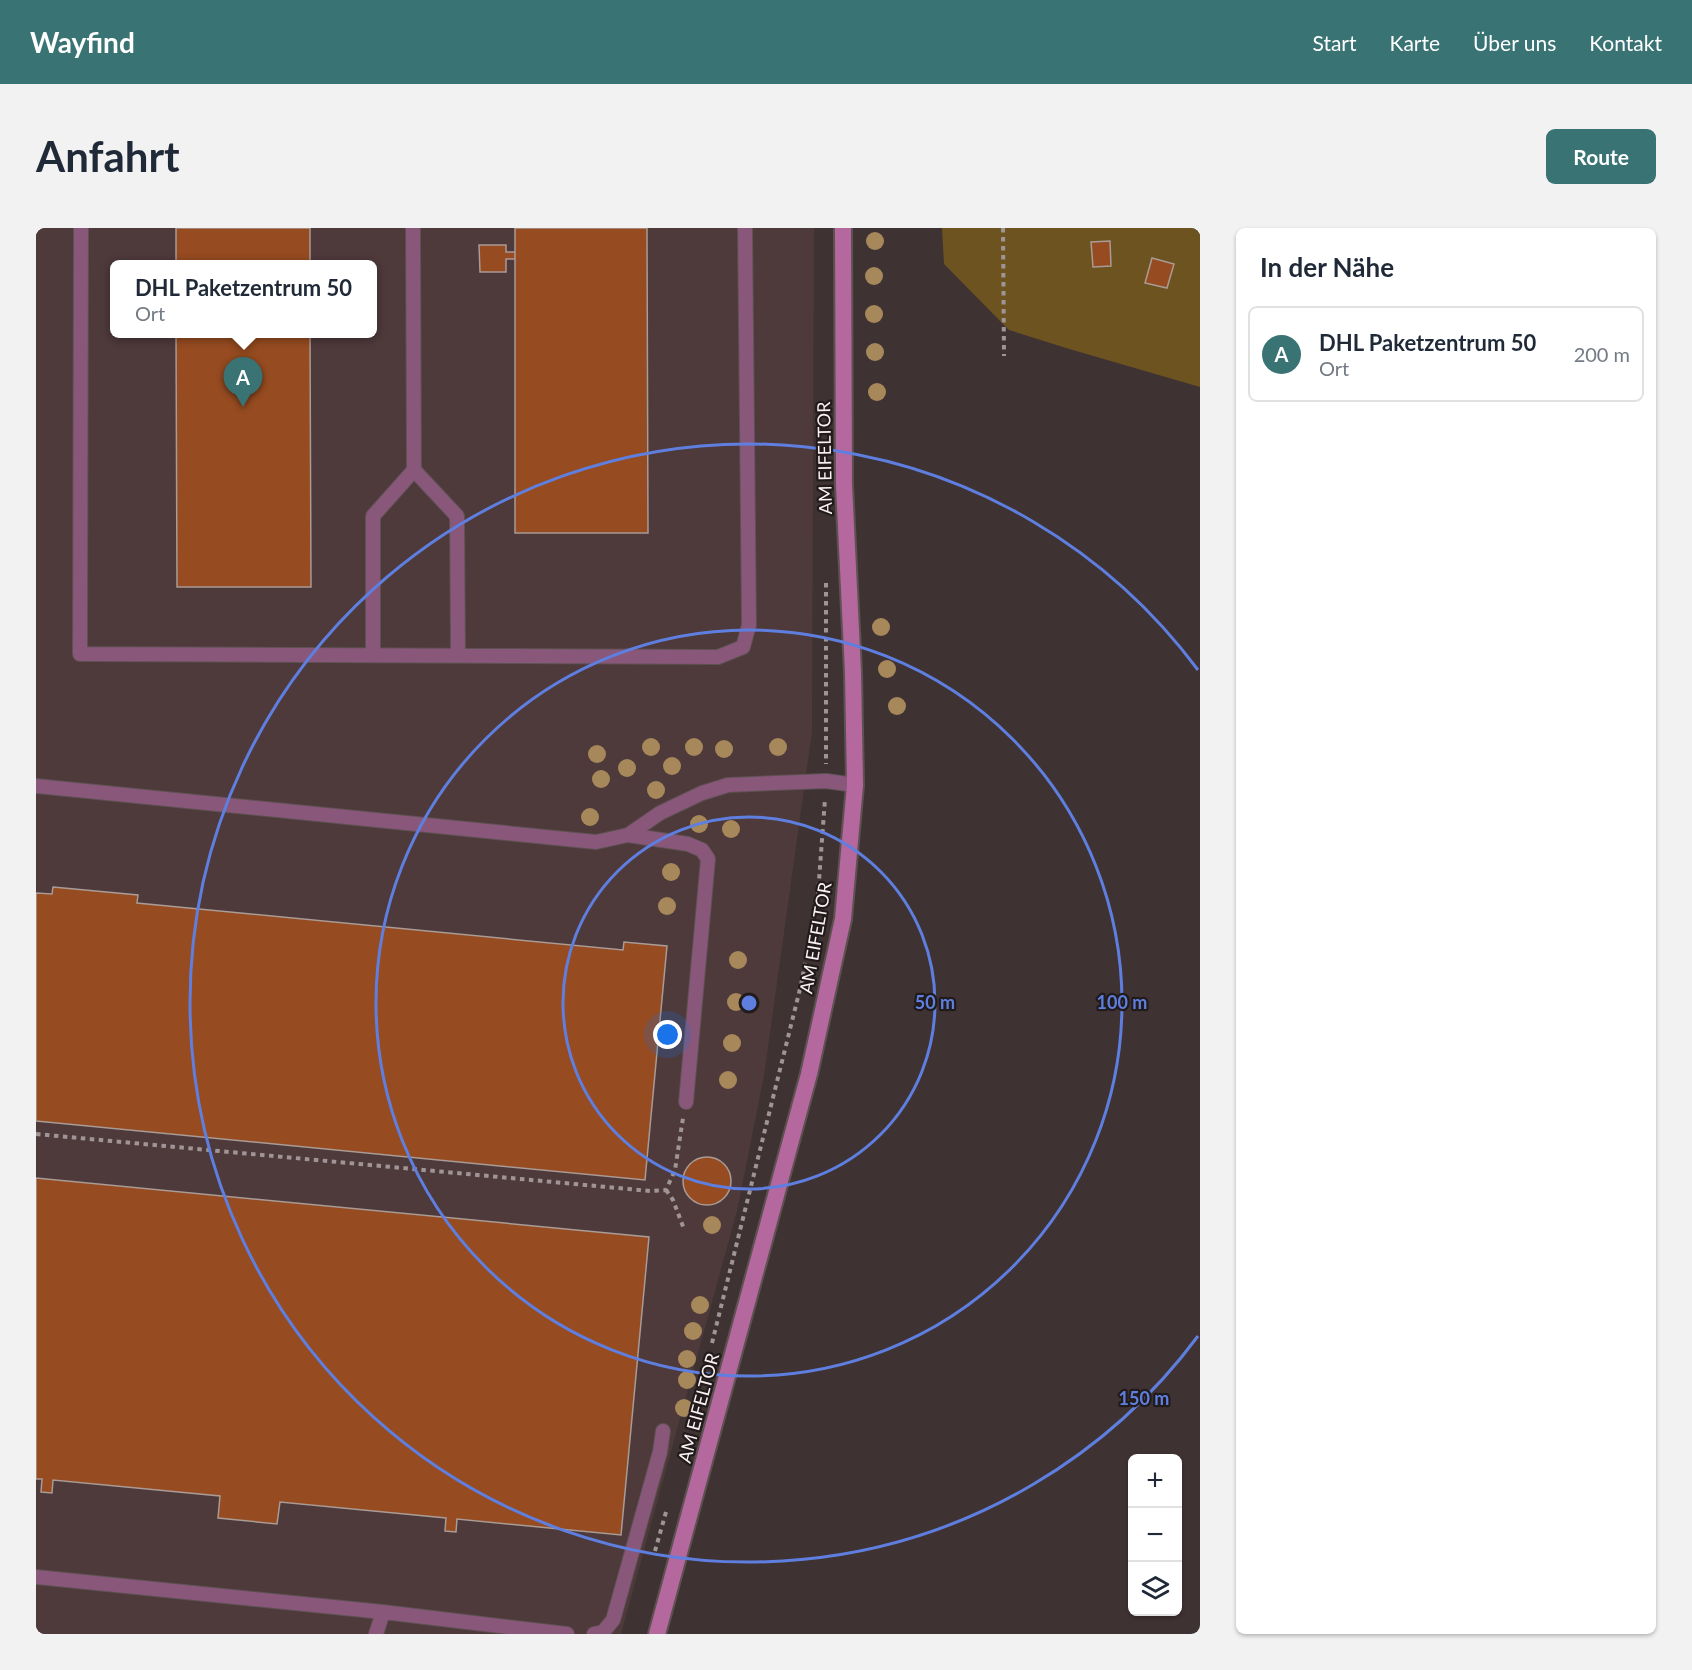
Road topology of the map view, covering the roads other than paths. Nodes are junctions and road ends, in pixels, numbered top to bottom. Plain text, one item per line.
1 (81, 228) edge
2 (413, 228) edge
3 (746, 228) edge
4 (843, 228) edge
5 (414, 470) junction
6 (373, 655) junction
7 (458, 655) junction
8 (855, 785) junction
9 (36, 786) edge
10 (628, 835) junction
11 (686, 1102) road end
12 (663, 1431) dead end
13 (36, 1577) edge
14 (383, 1612) junction
15 (376, 1634) edge
16 (567, 1634) edge
17 (594, 1634) edge
18 (657, 1634) edge

1 - 6 lane
2 - 5 lane
3 - 7 lane
4 - 8 main road, AM EIFELTOR
5 - 6 lane
5 - 7 lane
6 - 7 lane
8 - 10 lane
8 - 18 main road, AM EIFELTOR
9 - 10 lane
10 - 11 lane
12 - 17 lane
13 - 14 lane
14 - 15 lane
14 - 16 lane

